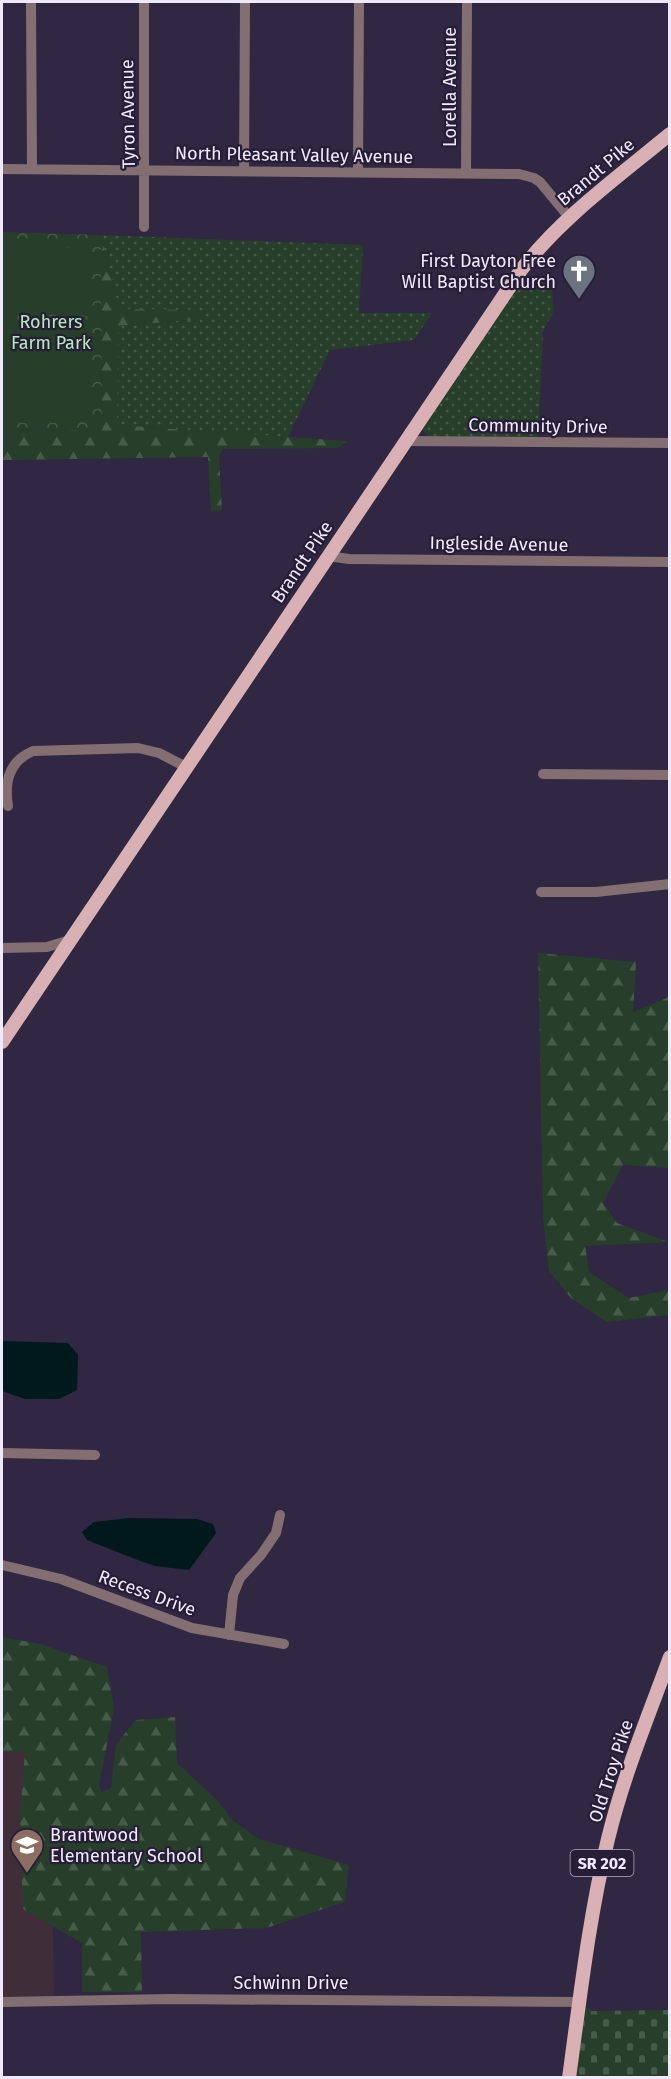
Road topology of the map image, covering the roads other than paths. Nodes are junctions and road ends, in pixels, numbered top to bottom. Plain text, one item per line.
1 (31, 2) edge
2 (144, 2) edge
3 (245, 2) edge
4 (359, 2) edge
5 (467, 2) edge
6 (669, 135) edge
7 (2, 169) edge
8 (32, 169) junction
9 (143, 170) junction
10 (244, 171) junction
11 (358, 172) junction
12 (466, 173) junction
13 (569, 217) junction
14 (144, 227) dead end
15 (406, 441) junction
16 (669, 443) edge
17 (328, 556) junction
18 (669, 562) edge
19 (186, 767) junction
20 (543, 774) dead end
21 (669, 775) edge
22 (8, 806) dead end
23 (669, 884) edge
24 (541, 892) dead end
25 (70, 940) junction
26 (2, 948) edge
27 (2, 1042) edge
28 (2, 1453) edge
29 (95, 1455) dead end
30 (280, 1515) dead end
31 (2, 1564) edge
32 (229, 1635) junction
33 (284, 1644) dead end
34 (669, 1657) edge
35 (2, 2002) edge
36 (580, 2002) junction
37 (569, 2078) edge

1 - 8 street
2 - 9 street, Tyron Avenue
3 - 10 street
4 - 11 street
5 - 12 street, Lorella Avenue
6 - 13 main road, Brandt Pike
7 - 8 street, North Pleasant Valley Avenue
8 - 9 street, North Pleasant Valley Avenue
9 - 10 street, North Pleasant Valley Avenue
9 - 14 street, Tyron Avenue
10 - 11 street, North Pleasant Valley Avenue
11 - 12 street, North Pleasant Valley Avenue
12 - 13 street, North Pleasant Valley Avenue
13 - 15 main road, Brandt Pike
15 - 16 street, Community Drive
15 - 17 main road, Brandt Pike
17 - 18 street, Ingleside Avenue
17 - 19 main road, Brandt Pike
19 - 22 street
19 - 25 main road, Brandt Pike
20 - 21 street
23 - 24 street
25 - 26 street
25 - 27 main road, Brandt Pike
28 - 29 street
30 - 32 street
31 - 32 street, Recess Drive
32 - 33 street, Recess Drive
34 - 36 main road, Old Troy Pike / SR 202
35 - 36 street, Schwinn Drive
36 - 37 main road, Old Troy Pike / SR 202

